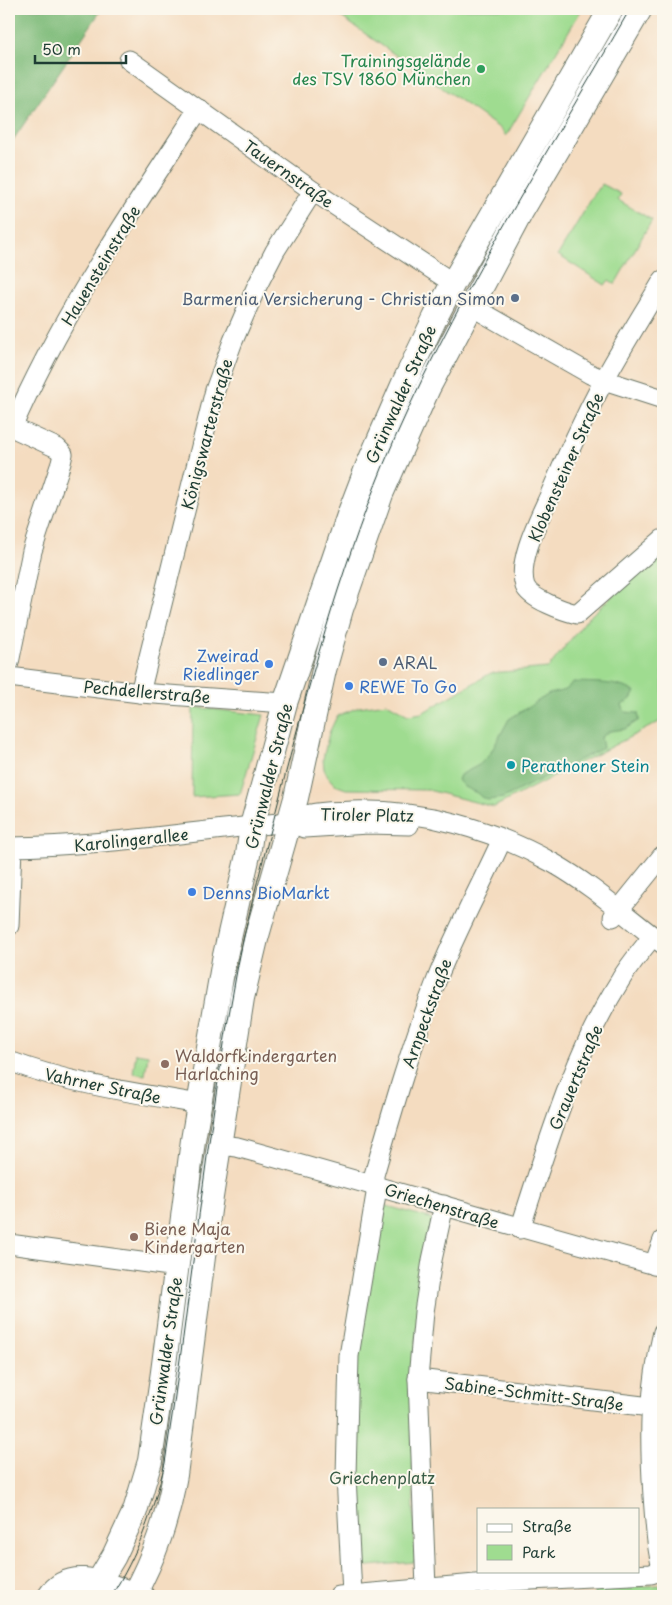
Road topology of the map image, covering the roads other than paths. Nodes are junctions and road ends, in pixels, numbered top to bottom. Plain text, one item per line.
1 (611, 9) edge
2 (640, 9) edge
3 (128, 60) dead end
4 (200, 109) junction
5 (313, 191) junction
6 (663, 280) edge
7 (453, 283) junction
8 (471, 306) junction
9 (604, 380) junction
10 (663, 399) edge
11 (10, 427) edge
12 (663, 539) edge
13 (9, 663) edge
14 (9, 677) edge
15 (140, 693) junction
16 (285, 703) junction
17 (289, 822) junction
18 (252, 826) junction
19 (500, 843) junction
20 (11, 847) edge
21 (663, 855) edge
22 (616, 913) junction
23 (9, 926) edge
24 (654, 941) edge
25 (663, 954) edge
26 (9, 1061) edge
27 (200, 1104) junction
28 (220, 1145) junction
29 (374, 1185) junction
30 (444, 1206) junction
31 (520, 1229) junction
32 (663, 1240) edge
33 (9, 1244) edge
34 (659, 1266) edge
35 (176, 1268) junction
36 (663, 1332) edge
37 (418, 1378) junction
38 (651, 1407) junction
39 (663, 1570) edge
40 (426, 1588) junction
41 (93, 1592) edge
42 (138, 1595) edge
43 (346, 1595) edge
44 (47, 1596) edge
45 (55, 1596) edge

1 - 7 main road, Grünwalder Straße
2 - 8 main road, Grünwalder Straße
3 - 4 street, Tauernstraße
4 - 5 street, Tauernstraße
4 - 11 street, Hauensteinstraße
5 - 7 street, Tauernstraße
5 - 15 street, Königswarterstraße
6 - 9 street, Klobensteiner Straße
7 - 16 main road, Grünwalder Straße
8 - 9 street
8 - 17 main road, Grünwalder Straße
9 - 10 street
9 - 12 street, Klobensteiner Straße
11 - 13 street
14 - 15 street, Pechdellerstraße
15 - 16 street, Pechdellerstraße
16 - 18 main road, Grünwalder Straße
17 - 18 street, Tiroler Platz
17 - 19 street, Tiroler Platz
17 - 28 main road, Grünwalder Straße
18 - 20 street, Karolingerallee
18 - 27 main road, Grünwalder Straße
19 - 22 street, Tiroler Platz
19 - 29 street, Arnpeckstraße
20 - 23 street
21 - 22 street
22 - 24 street, Tiroler Platz
24 - 25 street, Tiroler Platz
24 - 31 street, Grauertstraße
26 - 27 street, Vahrner Straße
27 - 35 main road, Grünwalder Straße
28 - 29 street, Griechenstraße
28 - 42 main road, Grünwalder Straße
29 - 30 street, Griechenstraße
29 - 43 street
30 - 31 street, Griechenstraße
30 - 37 street
31 - 34 street, Griechenstraße
32 - 34 street
33 - 35 street
35 - 41 main road, Grünwalder Straße
36 - 38 street
37 - 38 street, Sabine-Schmitt-Straße
37 - 40 street
38 - 39 street
39 - 40 street
40 - 43 street
41 - 42 street
41 - 44 street
41 - 45 street

